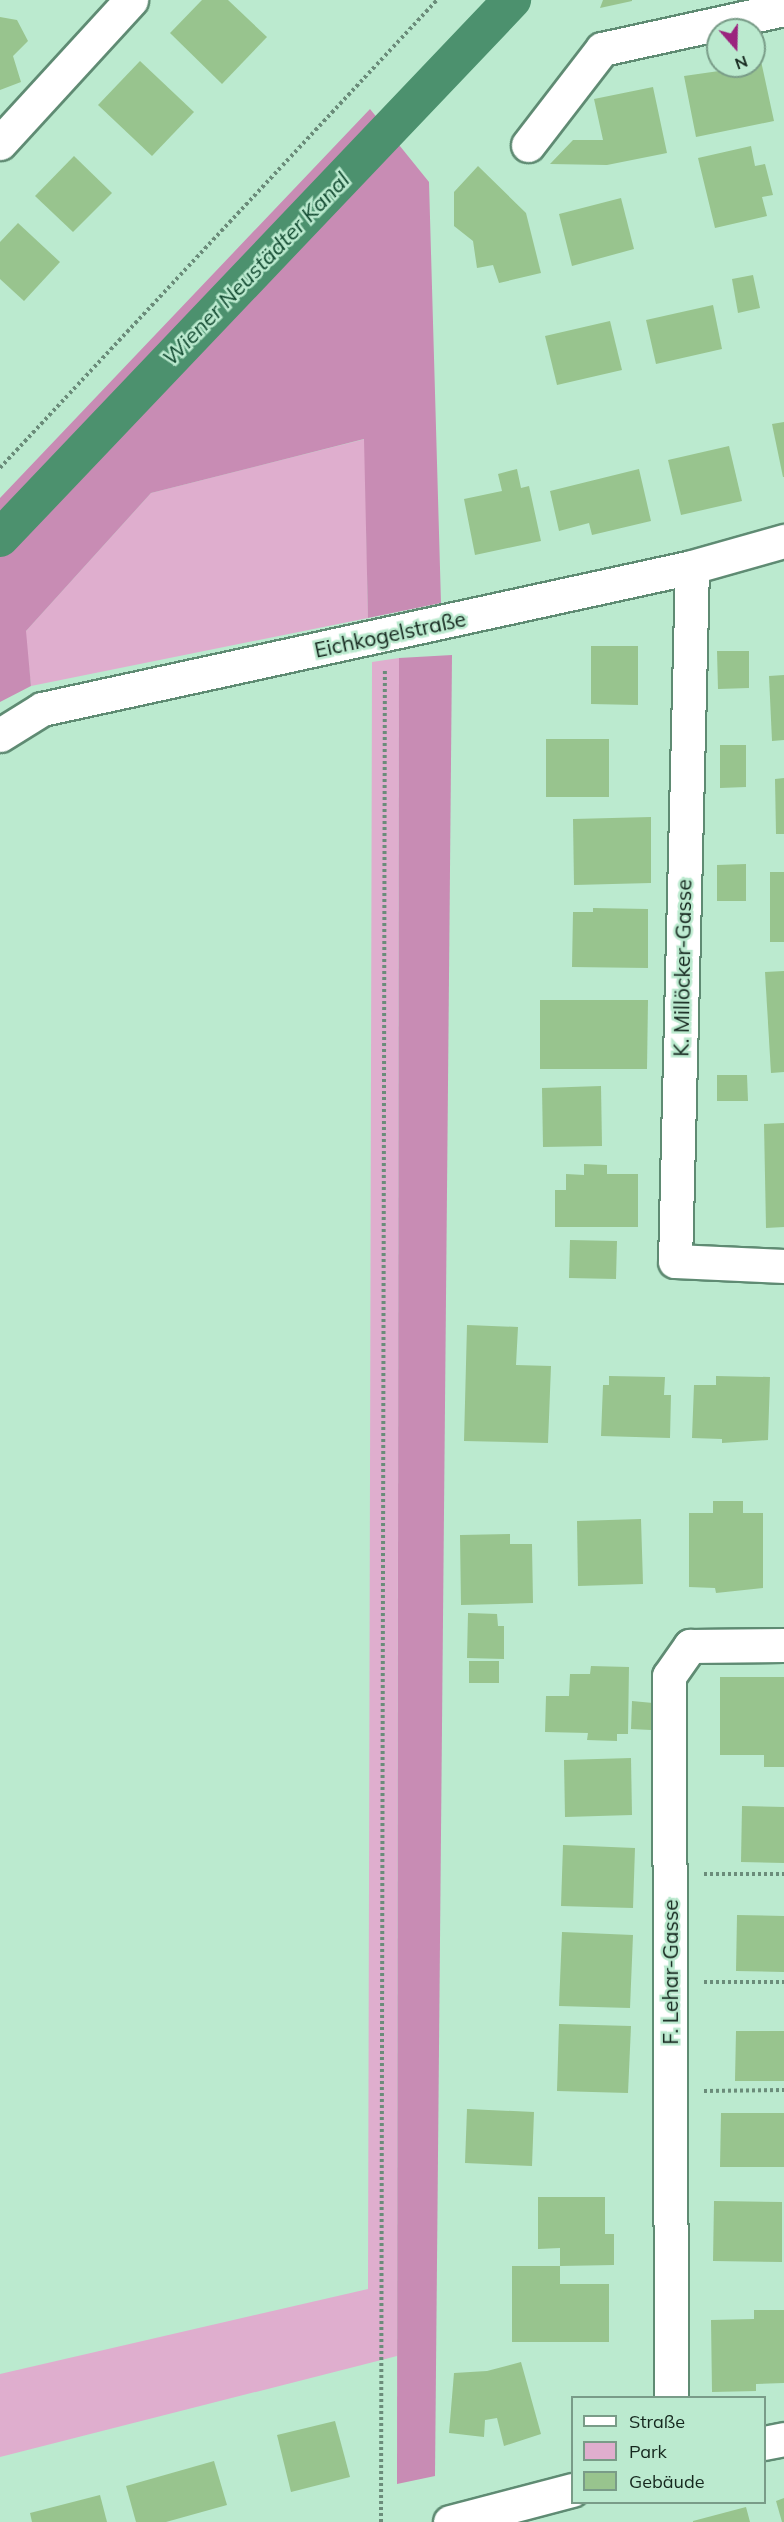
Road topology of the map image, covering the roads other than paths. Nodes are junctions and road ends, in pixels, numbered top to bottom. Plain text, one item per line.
1 (130, 0) edge
2 (784, 9) edge
3 (0, 143) edge
4 (528, 145) dead end
5 (784, 541) edge
6 (692, 567) junction
7 (0, 735) edge
8 (784, 1266) edge
9 (784, 1645) edge
10 (671, 2396) edge
11 (784, 2439) edge
12 (766, 2443) edge
13 (571, 2491) edge
14 (528, 2512) edge
15 (450, 2522) edge

1 - 3 street
2 - 4 street
5 - 6 street, Eichkogelstraße
6 - 7 street, Eichkogelstraße
6 - 8 street, K. Millöcker-Gasse
9 - 10 street, F. Lehar-Gasse
11 - 12 street
13 - 14 street
14 - 15 street

